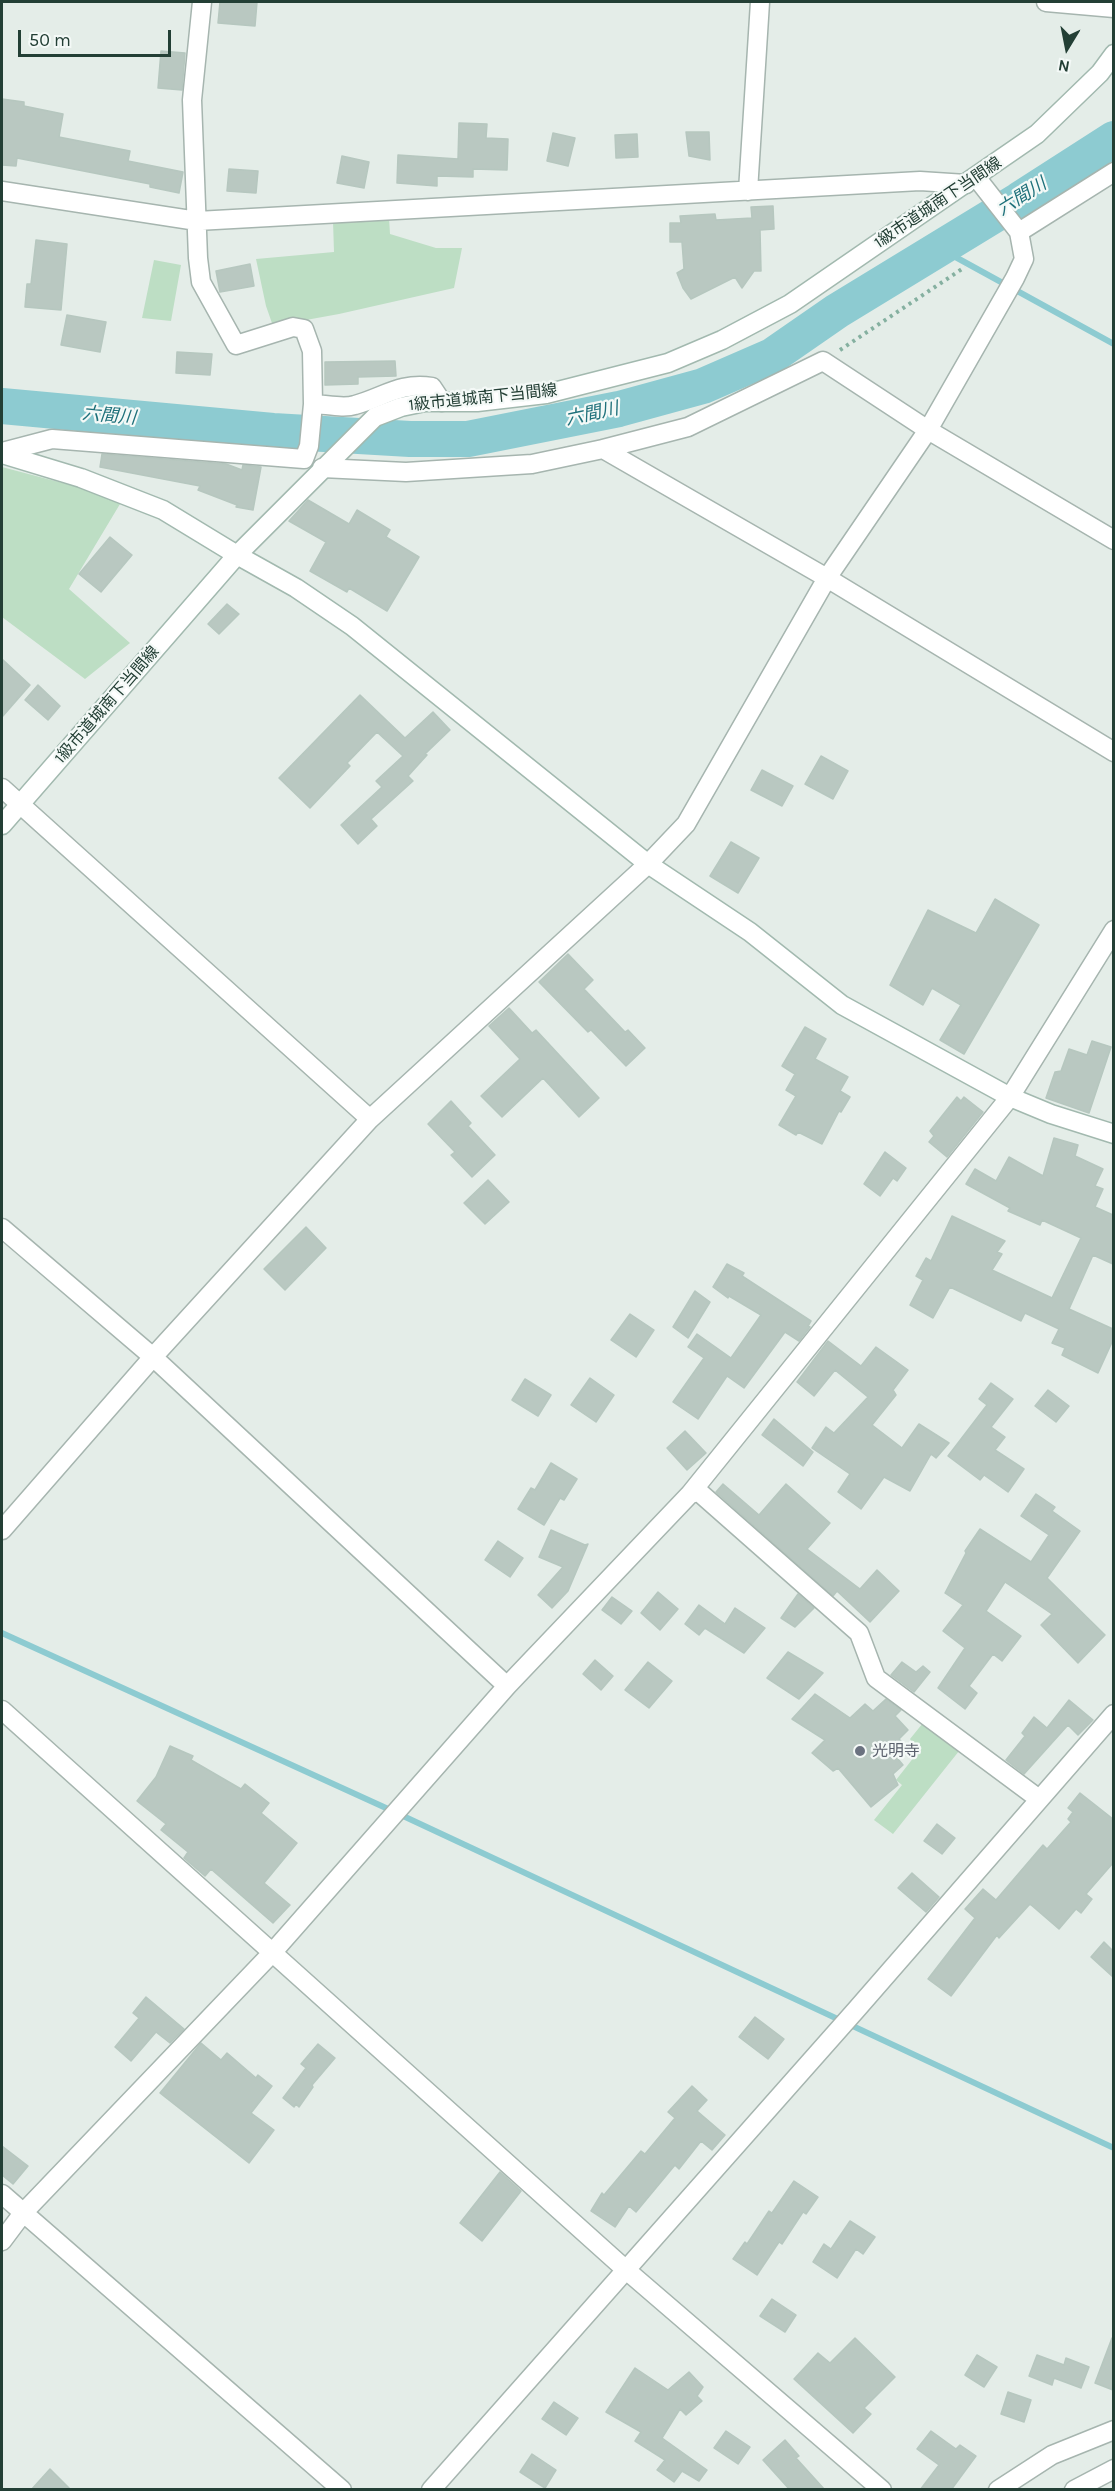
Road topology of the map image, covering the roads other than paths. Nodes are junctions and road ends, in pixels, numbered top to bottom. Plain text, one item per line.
1 (202, 2) edge
2 (760, 2) edge
3 (1046, 2) edge
4 (1113, 8) edge
5 (1113, 54) edge
6 (1113, 172) edge
7 (971, 180) junction
8 (2, 191) edge
9 (748, 191) junction
10 (197, 221) junction
11 (1014, 226) junction
12 (442, 402) junction
13 (312, 412) junction
14 (928, 430) junction
15 (603, 450) junction
16 (2, 453) edge
17 (327, 464) junction
18 (1113, 540) edge
19 (237, 555) junction
20 (827, 578) junction
21 (1113, 752) edge
22 (2, 788) edge
23 (20, 805) junction
24 (2, 825) edge
25 (648, 864) junction
26 (1113, 930) edge
27 (1010, 1097) junction
28 (370, 1119) junction
29 (1113, 1134) edge
30 (2, 1228) edge
31 (153, 1357) junction
32 (690, 1494) junction
33 (2, 1530) edge
34 (507, 1686) junction
35 (2, 1710) edge
36 (1113, 1714) edge
37 (1107, 1735) edge
38 (1039, 1799) junction
39 (272, 1953) junction
40 (2, 2194) edge
41 (23, 2213) junction
42 (2, 2241) edge
43 (625, 2269) junction
44 (1113, 2430) edge
45 (1113, 2469) edge
46 (342, 2490) edge
47 (431, 2490) edge
48 (882, 2490) edge
49 (998, 2490) edge
50 (1074, 2490) edge

1 - 10 street
2 - 9 street
3 - 4 street
5 - 7 street, 1級市道城南下当間線
6 - 11 street
7 - 9 street
7 - 11 street
7 - 12 street, 1級市道城南下当間線
8 - 10 street
9 - 10 street
10 - 13 street
11 - 14 street
12 - 13 street
12 - 17 street, 1級市道城南下当間線
13 - 16 street
14 - 15 street
14 - 18 street
14 - 20 street
15 - 17 street
15 - 20 street
16 - 19 street
17 - 19 street, 1級市道城南下当間線
19 - 23 street, 1級市道城南下当間線
19 - 25 street
20 - 21 street
20 - 25 street
22 - 23 street
23 - 24 street, 1級市道城南下当間線
23 - 28 street
25 - 27 street
25 - 28 street
26 - 27 street
27 - 29 street
27 - 32 street
28 - 31 street
30 - 31 street
31 - 33 street
31 - 34 street
32 - 34 street
32 - 38 street
34 - 39 street
35 - 39 street
36 - 37 street
37 - 38 street
38 - 43 street
39 - 41 street
39 - 43 street
40 - 41 street
41 - 42 street
41 - 46 street
43 - 47 street
43 - 48 street
44 - 49 street
45 - 50 street

